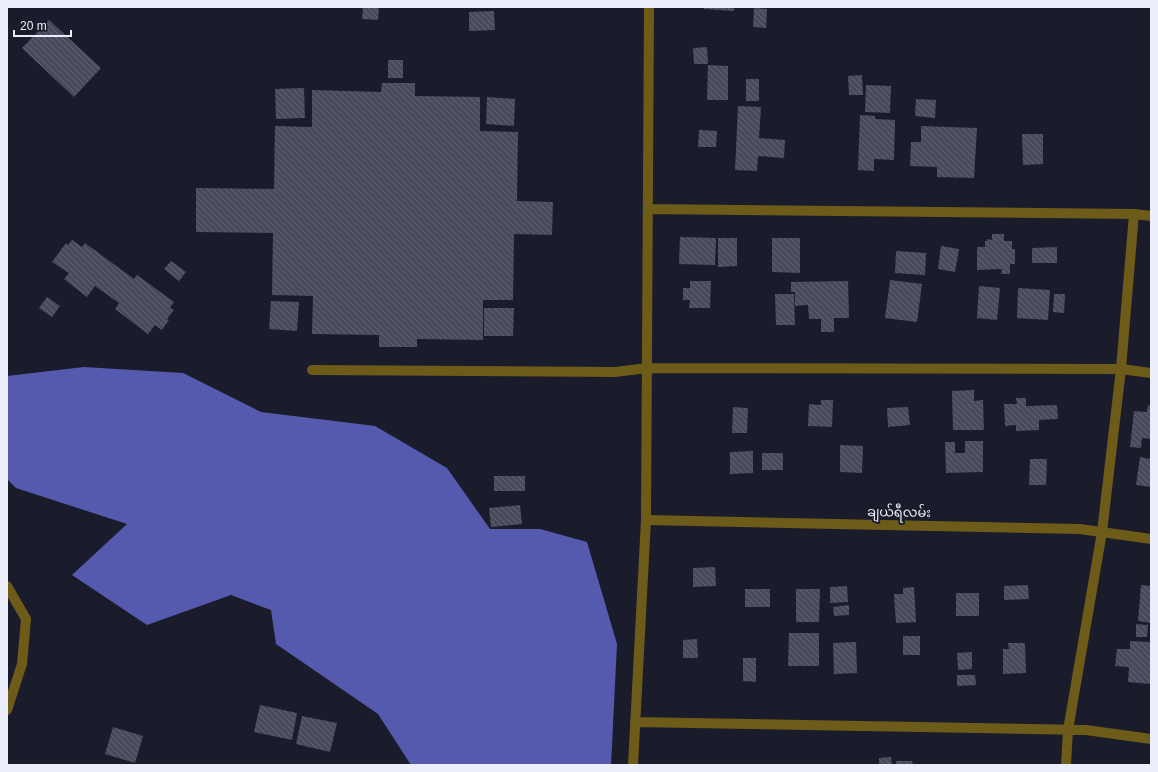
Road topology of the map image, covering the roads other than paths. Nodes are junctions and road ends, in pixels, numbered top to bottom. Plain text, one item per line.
1 (648, 7) edge
2 (648, 209) junction
3 (1134, 214) junction
4 (1151, 216) edge
5 (647, 368) junction
6 (1121, 369) junction
7 (312, 370) dead end
8 (1151, 373) edge
9 (646, 520) junction
10 (1102, 532) junction
11 (1151, 539) edge
12 (7, 586) edge
13 (7, 710) edge
14 (636, 722) junction
15 (1068, 730) junction
16 (1151, 739) edge
17 (633, 765) edge
18 (1066, 765) edge

1 - 2 street
2 - 3 street
2 - 5 street
3 - 4 street
3 - 6 street
5 - 6 street
5 - 7 street
5 - 9 street
6 - 8 street
6 - 10 street
9 - 10 street, ချယ်ရီလမ်း
9 - 14 street
10 - 11 street, ချယ်ရီလမ်း
10 - 15 street
12 - 13 street
14 - 15 street
14 - 17 street
15 - 16 street
15 - 18 street

